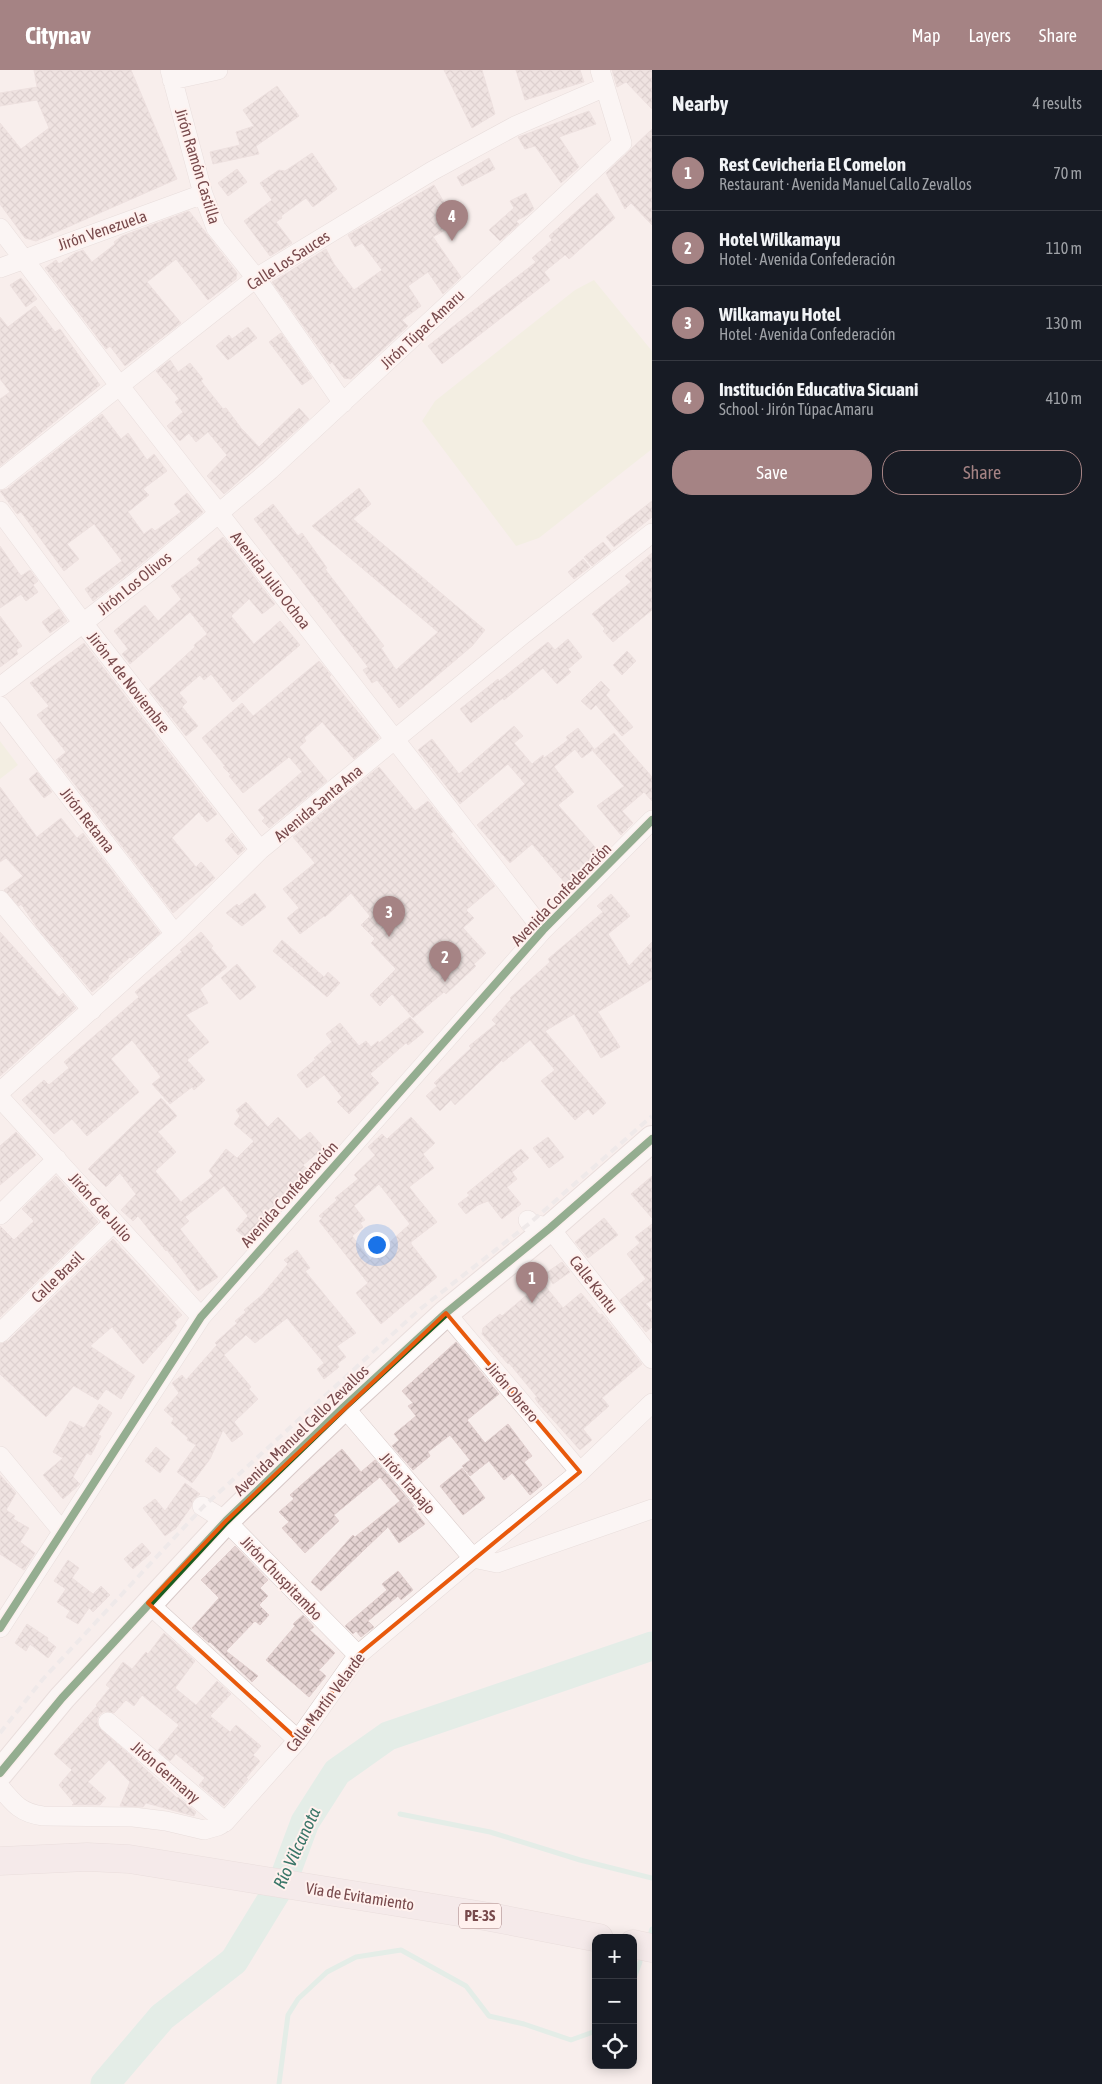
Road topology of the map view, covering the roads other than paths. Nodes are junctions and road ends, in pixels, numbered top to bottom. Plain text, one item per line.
1 (218, 70) edge
2 (171, 75) edge
3 (603, 78) edge
4 (203, 194) junction
5 (0, 228) edge
6 (22, 258) junction
7 (0, 268) edge
8 (256, 278) junction
9 (118, 385) junction
10 (343, 403) junction
11 (0, 480) edge
12 (0, 511) edge
13 (219, 513) junction
14 (652, 533) edge
15 (83, 623) junction
16 (0, 687) edge
17 (0, 706) edge
18 (395, 739) junction
19 (652, 820) edge
20 (260, 850) junction
21 (0, 900) edge
22 (543, 930) junction
23 (175, 934) junction
24 (92, 1010) junction
25 (0, 1092) edge
26 (0, 1098) edge
27 (650, 1145) edge
28 (57, 1159) junction
29 (0, 1215) edge
30 (114, 1222) junction
31 (539, 1224) junction
32 (446, 1313) junction
33 (201, 1317) junction
34 (0, 1332) edge
35 (652, 1359) edge
36 (652, 1403) edge
37 (344, 1408) junction
38 (0, 1456) edge
39 (580, 1472) junction
40 (202, 1506) dead end
41 (652, 1509) edge
42 (226, 1521) junction
43 (62, 1531) junction
44 (473, 1558) junction
45 (148, 1603) junction
46 (0, 1628) edge
47 (358, 1655) junction
48 (108, 1722) dead end
49 (298, 1740) junction
50 (0, 1773) edge
51 (0, 1787) edge
52 (224, 1822) junction
53 (0, 1861) edge
54 (592, 1937) edge
55 (637, 1945) edge
56 (652, 1948) edge

1 - 2 street
2 - 4 street, Jirón Ramón Castilla
3 - 8 street, Calle Los Sauces
3 - 10 street, Jirón Túpac Amaru
4 - 6 street, Jirón Venezuela
4 - 8 street, Jirón Ramón Castilla
5 - 6 street, Avenida Julio Ochoa
6 - 7 street, Jirón Venezuela
6 - 9 street, Avenida Julio Ochoa
8 - 9 street, Calle Los Sauces
8 - 10 street, Jirón Ramón Castilla
9 - 11 street, Calle Los Sauces
9 - 13 street, Avenida Julio Ochoa
10 - 13 street, Jirón Túpac Amaru
12 - 15 street, Jirón 4 de Noviembre
13 - 15 street, Jirón Los Olivos
13 - 18 street, Avenida Julio Ochoa
14 - 18 street, Avenida Santa Ana
15 - 16 street, Jirón Los Olivos
15 - 20 street, Jirón 4 de Noviembre
17 - 23 street, Jirón Retama
18 - 20 street, Avenida Santa Ana
18 - 22 street, Avenida Julio Ochoa
19 - 22 street, Avenida Confederación
20 - 23 street, Avenida Santa Ana
21 - 24 street
22 - 33 street, Avenida Confederación
23 - 24 street, Avenida Santa Ana
24 - 25 street, Avenida Santa Ana
26 - 28 street, Jirón 6 de Julio
27 - 31 street, Avenida Manuel Callo Zevallos
28 - 29 street
28 - 30 street, Jirón 6 de Julio
30 - 33 street, Jirón 6 de Julio
30 - 34 street, Calle Brasil
31 - 32 street, Avenida Manuel Callo Zevallos
31 - 35 street, Calle Kantu
32 - 37 street, Avenida Manuel Callo Zevallos
32 - 39 street, Jirón Obrero
33 - 43 street, Avenida Confederación
36 - 39 street, Calle Martín Velarde
37 - 42 street, Avenida Manuel Callo Zevallos
37 - 44 street, Jirón Trabajo
38 - 43 street
39 - 44 street, Calle Martín Velarde
40 - 42 street, Jirón Chuspitambo
41 - 44 street
42 - 45 street, Avenida Manuel Callo Zevallos
42 - 47 street, Jirón Chuspitambo
43 - 46 street, Avenida Confederación
44 - 47 street, Calle Martín Velarde
45 - 49 street
45 - 50 street, Avenida Manuel Callo Zevallos
47 - 49 street, Calle Martín Velarde
48 - 52 street, Jirón Germany
49 - 52 street, Calle Martín Velarde
51 - 52 street
53 - 54 highway, Vía de Evitamiento / PE-3S
55 - 56 highway

